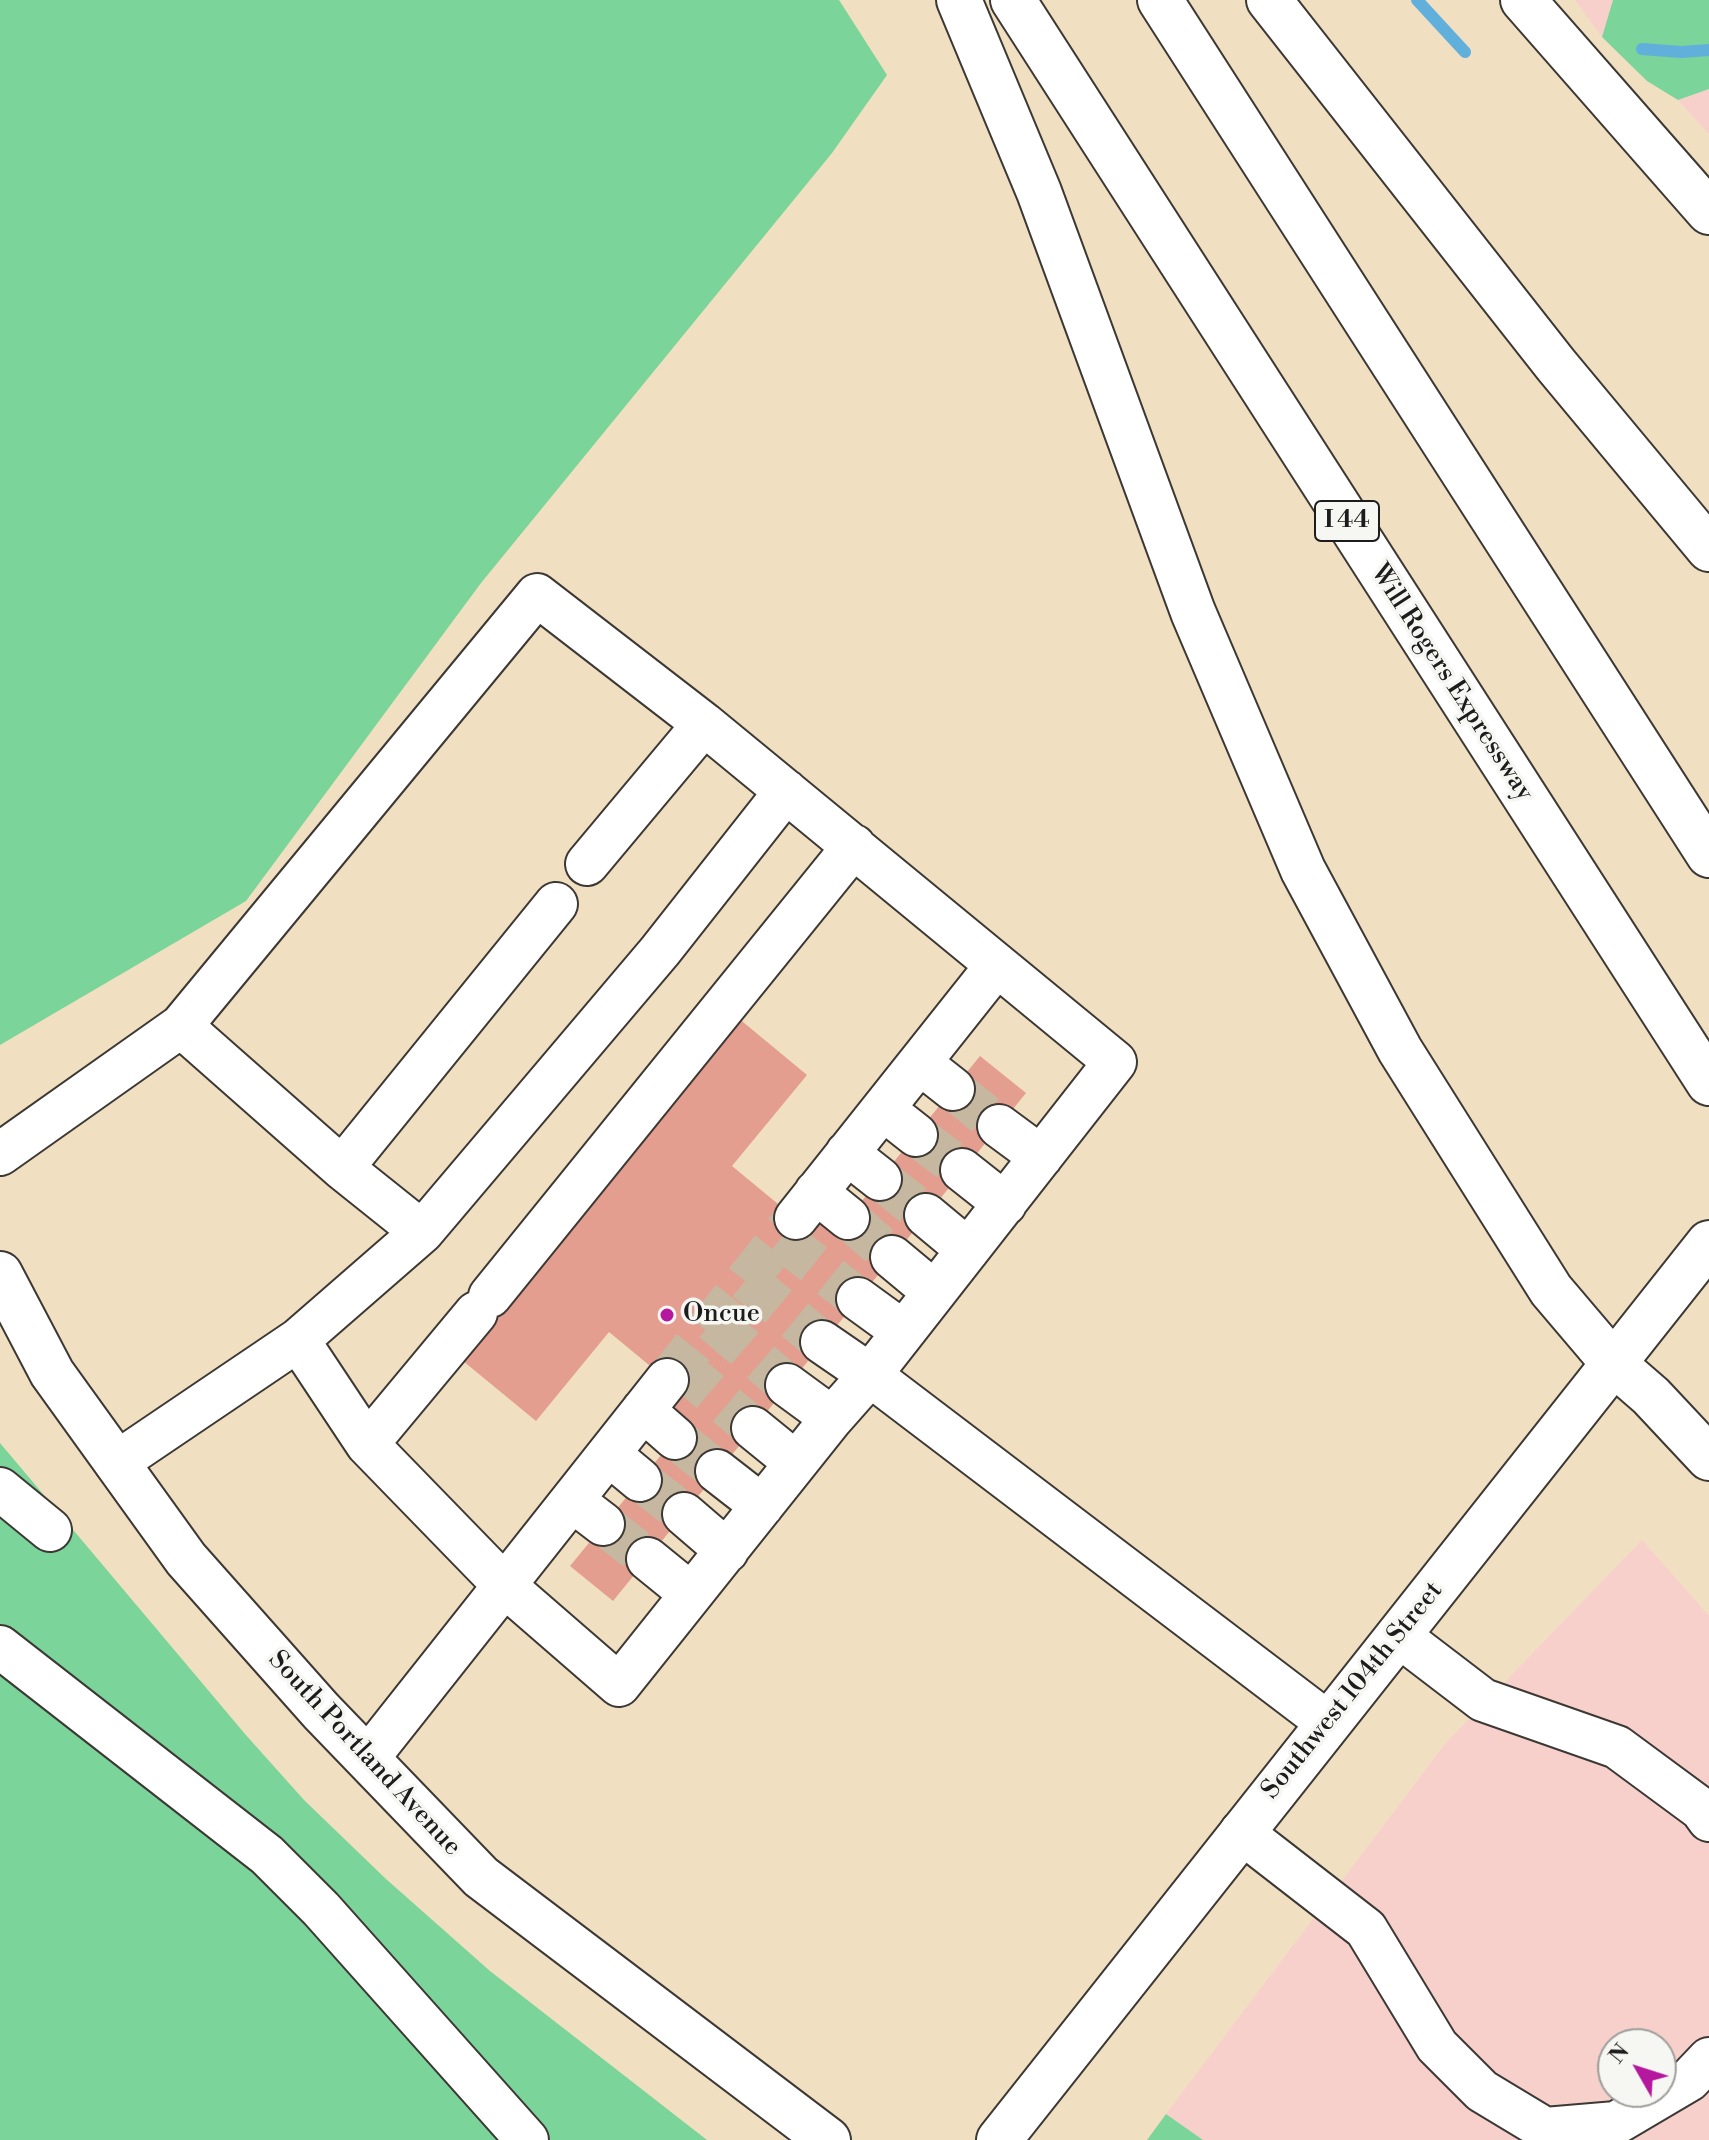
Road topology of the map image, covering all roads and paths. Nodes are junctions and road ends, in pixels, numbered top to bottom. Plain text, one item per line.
1 (959, 0) edge
2 (1013, 0) edge
3 (1160, 0) edge
4 (1269, 0) edge
5 (1523, 0) edge
6 (1709, 212) edge
7 (1709, 549) edge
8 (704, 724) junction
9 (786, 791) junction
10 (854, 846) junction
11 (1709, 855) edge
12 (587, 864) dead end
13 (556, 904) dead end
14 (997, 965) junction
15 (181, 1026) junction
16 (920, 1063) junction
17 (1709, 1083) edge
18 (953, 1089) tunnel mouth
19 (883, 1109) junction
20 (999, 1126) tunnel mouth
21 (916, 1135) tunnel mouth
22 (847, 1153) junction
23 (0, 1154) edge
24 (1041, 1157) junction
25 (342, 1168) junction
26 (962, 1170) tunnel mouth
27 (880, 1179) tunnel mouth
28 (1005, 1204) junction
29 (926, 1215) tunnel mouth
30 (848, 1218) tunnel mouth
31 (422, 1232) junction
32 (1709, 1243) edge
33 (968, 1250) junction
34 (892, 1257) tunnel mouth
35 (0, 1274) edge
36 (934, 1292) junction
37 (858, 1299) tunnel mouth
38 (902, 1331) junction
39 (298, 1340) junction
40 (822, 1342) tunnel mouth
41 (1613, 1363) junction
42 (870, 1375) junction
43 (787, 1385) tunnel mouth
44 (832, 1418) junction
45 (753, 1428) tunnel mouth
46 (675, 1438) tunnel mouth
47 (367, 1444) junction
48 (1709, 1458) edge
49 (116, 1463) junction
50 (796, 1463) junction
51 (717, 1471) tunnel mouth
52 (0, 1489) edge
53 (762, 1506) junction
54 (684, 1514) tunnel mouth
55 (50, 1530) dead end
56 (727, 1551) junction
57 (648, 1559) tunnel mouth
58 (505, 1586) junction
59 (691, 1594) junction
60 (1398, 1635) junction
61 (0, 1647) edge
62 (1328, 1723) junction
63 (367, 1759) junction
64 (1709, 1820) edge
65 (1241, 1832) junction
66 (1709, 2059) edge
67 (527, 2140) edge
68 (828, 2140) edge
69 (999, 2140) edge

1 - 41 main road
2 - 17 main road, Will Rogers Expressway / I 44
3 - 11 main road
4 - 7 main road
5 - 6 main road
8 - 9 lane
8 - 12 lane
8 - 15 lane
9 - 10 lane
9 - 31 lane
10 - 14 lane
10 - 47 lane
13 - 25 lane
14 - 16 lane
14 - 24 lane
15 - 23 lane
15 - 25 lane
16 - 18 lane
16 - 19 lane
19 - 21 lane
19 - 22 lane
20 - 24 lane
22 - 27 lane
22 - 30 lane
24 - 28 lane
25 - 31 lane
26 - 28 lane
28 - 33 lane
29 - 33 lane
31 - 39 lane
32 - 41 main road, Southwest 104th Street
33 - 36 lane
34 - 36 lane
35 - 49 main road, South Portland Avenue
36 - 38 lane
37 - 38 lane
38 - 42 lane
39 - 47 lane
39 - 49 lane
40 - 42 lane
41 - 48 main road
41 - 60 main road, Southwest 104th Street
42 - 44 lane
42 - 62 lane
43 - 44 lane
44 - 50 lane
45 - 50 lane
46 - 58 lane
47 - 58 lane
49 - 63 main road, South Portland Avenue
50 - 53 lane
51 - 53 lane
52 - 55 lane
53 - 56 lane
54 - 56 lane
56 - 59 lane
57 - 59 lane
58 - 59 lane
58 - 63 lane
60 - 62 main road, Southwest 104th Street
60 - 64 lane
61 - 67 lane
62 - 65 main road, Southwest 104th Street
63 - 68 main road, South Portland Avenue
65 - 66 lane
65 - 69 main road, Southwest 104th Street

